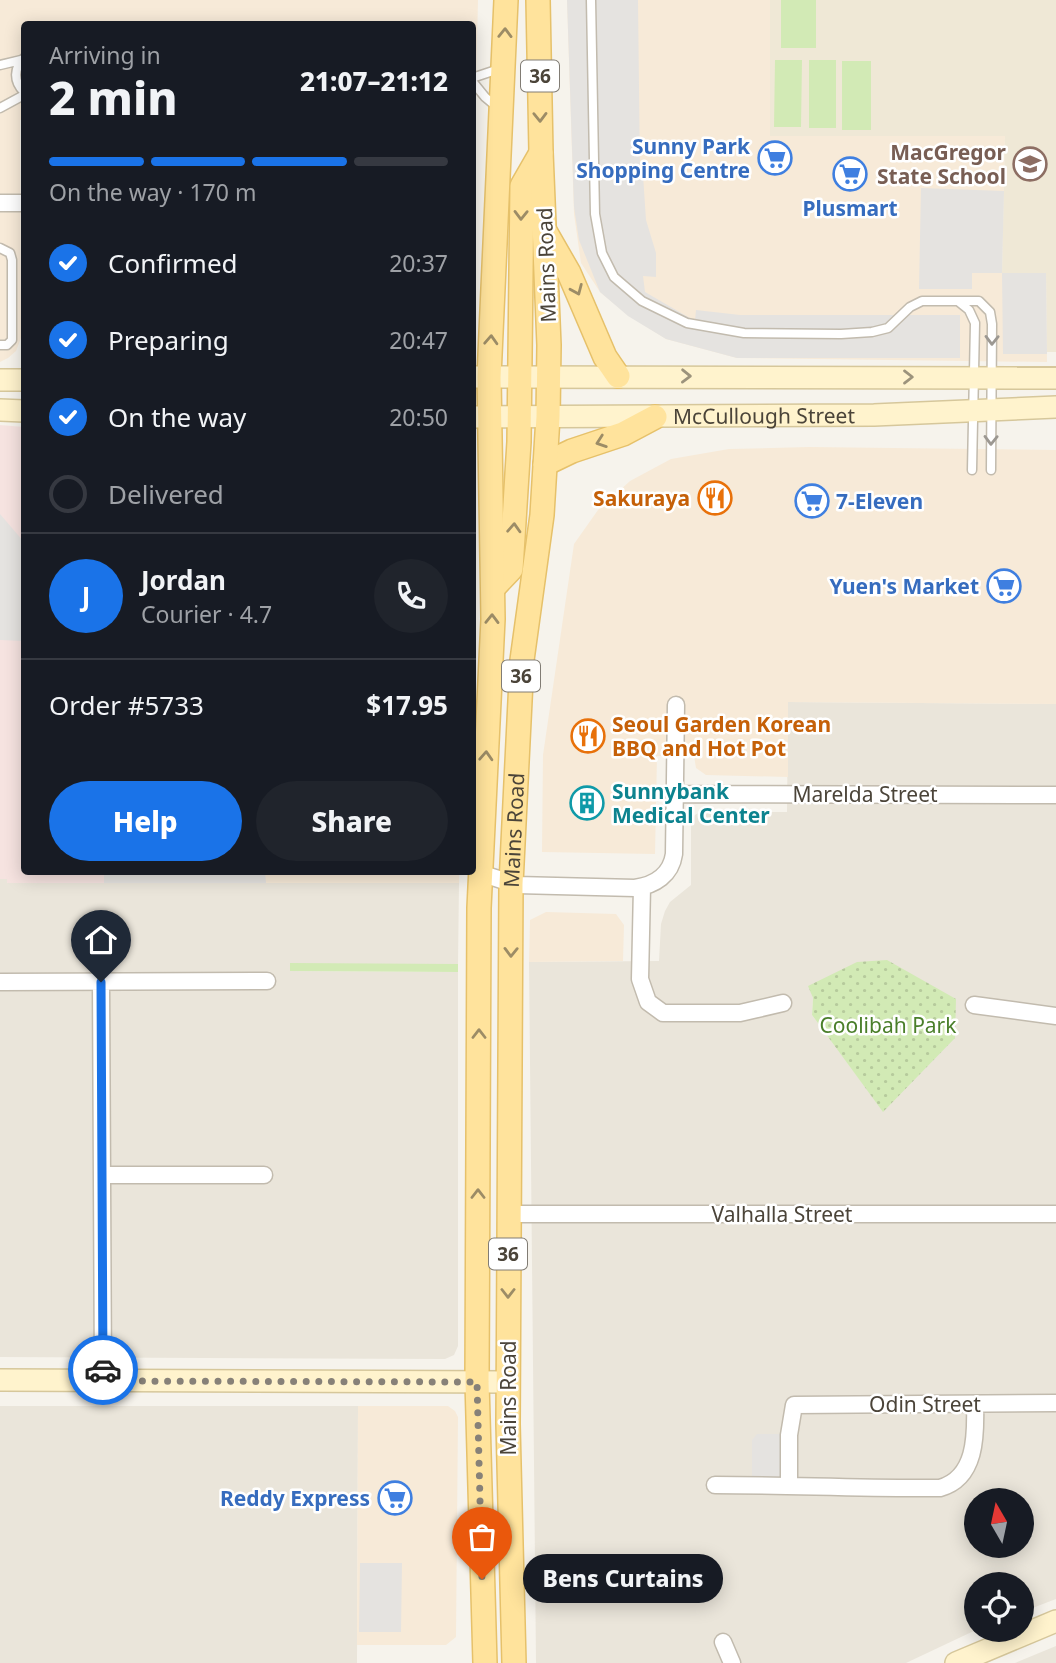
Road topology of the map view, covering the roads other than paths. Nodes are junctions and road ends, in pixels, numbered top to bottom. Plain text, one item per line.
1 (506, 0) edge
2 (538, 0) edge
3 (591, 0) edge
4 (21, 60) edge
5 (21, 64) edge
6 (0, 65) edge
7 (504, 67) junction
8 (476, 78) edge
9 (476, 85) edge
10 (21, 89) edge
11 (21, 96) edge
12 (0, 107) edge
13 (502, 111) junction
14 (541, 152) junction
15 (0, 203) edge
16 (21, 203) edge
17 (544, 230) junction
18 (0, 248) edge
19 (959, 302) junction
20 (492, 303) junction
21 (476, 313) edge
22 (0, 345) edge
23 (548, 376) junction
24 (618, 376) junction
25 (481, 377) edge
26 (519, 377) junction
27 (983, 377) junction
28 (1056, 378) edge
29 (0, 380) edge
30 (21, 380) edge
31 (1056, 407) edge
32 (0, 410) edge
33 (21, 411) edge
34 (983, 411) junction
35 (481, 417) edge
36 (519, 417) junction
37 (548, 417) junction
38 (655, 417) junction
39 (545, 464) junction
40 (972, 470) dead end
41 (991, 470) dead end
42 (482, 516) edge
43 (493, 589) junction
44 (676, 705) dead end
45 (674, 794) junction
46 (1056, 795) edge
47 (476, 872) edge
48 (511, 884) junction
49 (642, 887) junction
50 (267, 981) dead end
51 (0, 982) edge
52 (101, 982) junction
53 (783, 1003) dead end
54 (974, 1005) dead end
55 (1056, 1016) edge
56 (103, 1175) junction
57 (264, 1175) dead end
58 (508, 1214) junction
59 (1056, 1214) edge
60 (0, 1380) edge
61 (103, 1381) junction
62 (477, 1382) junction
63 (508, 1382) junction
64 (975, 1404) junction
65 (1056, 1404) edge
66 (715, 1485) dead end
67 (789, 1485) junction
68 (1056, 1621) edge
69 (723, 1642) dead end
70 (995, 1655) edge
71 (485, 1663) edge
72 (514, 1663) edge
73 (732, 1663) edge
74 (956, 1663) edge

7 -> 1 main road, Mains Road / 36
2 -> 14 main road, Mains Road / 36
3 - 19 lane
4 - 6 lane
5 - 10 lane
7 - 8 lane
7 - 13 main road, Mains Road / 36
9 - 13 lane
11 - 12 lane
13 - 20 main road, Mains Road / 36
14 - 17 main road, Mains Road / 36
14 -> 26 main road
15 - 16 street
17 - 23 main road, Mains Road / 36
17 -> 24 main road
18 - 22 lane
19 - 27 lane
19 -> 27 lane
20 - 21 main road
25 -> 20 main road, Mains Road / 36
23 - 24 main road, McCullough Street
23 - 26 main road, McCullough Street
23 - 37 main road, Mains Road / 36
24 -> 27 main road, McCullough Street
25 - 26 main road, McCullough Street
25 - 35 main road, Mains Road / 36
26 - 36 main road
27 - 28 main road, McCullough Street
27 - 34 lane
27 - 34 lane
29 - 30 main road
31 - 34 main road, McCullough Street
32 - 33 main road
34 - 38 main road, McCullough Street
34 - 40 lane
34 -> 41 lane
35 - 36 main road, McCullough Street
35 - 42 main road, Mains Road / 36
36 - 37 main road, McCullough Street
43 -> 36 main road
37 - 38 main road, McCullough Street
37 - 39 main road, Mains Road / 36
38 -> 39 main road
39 - 48 main road, Mains Road / 36
42 - 43 main road, Mains Road / 36
47 -> 43 main road, Mains Road / 36
44 - 45 street
45 - 46 street, Marelda Street
45 - 49 street
47 - 48 street
62 -> 47 main road, Mains Road / 36
48 - 49 street
48 -> 58 main road, Mains Road / 36
49 - 53 street
50 - 52 street
51 - 52 street
52 - 56 street
54 - 55 street
56 - 57 street
56 - 61 street
58 - 59 street, Valhalla Street
58 -> 63 main road, Mains Road / 36
60 - 61 main road
61 - 62 main road
62 - 63 main road
62 - 71 main road, Mains Road / 36
63 - 72 main road, Mains Road / 36
64 - 65 street, Odin Street
64 - 67 street
64 - 67 street, Odin Street
66 - 67 street
68 - 70 main road
69 - 73 street
70 - 74 main road

